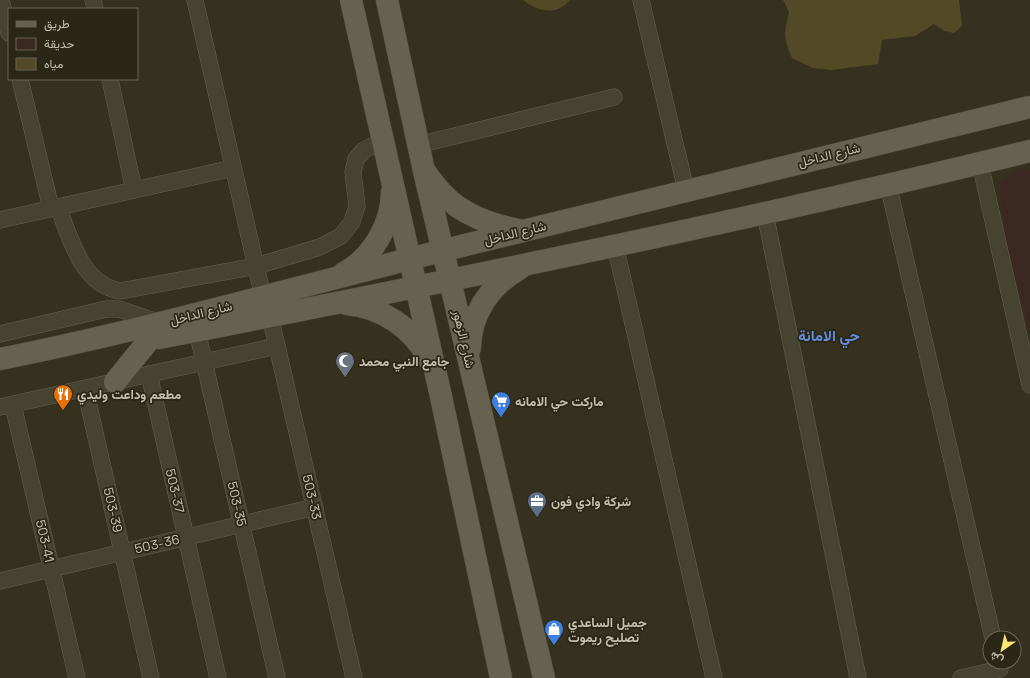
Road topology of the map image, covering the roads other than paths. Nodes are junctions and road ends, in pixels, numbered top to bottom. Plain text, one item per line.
1 (1, 0) edge
2 (195, 0) edge
3 (351, 0) edge
4 (387, 0) edge
5 (641, 0) edge
6 (8, 29) edge
7 (20, 80) edge
8 (110, 80) edge
9 (614, 97) dead end
10 (1026, 108) edge
11 (384, 140) junction
12 (418, 145) junction
13 (1030, 151) edge
14 (980, 163) junction
15 (233, 168) junction
16 (424, 171) junction
17 (392, 177) junction
18 (888, 184) junction
19 (134, 190) junction
20 (686, 190) junction
21 (54, 208) junction
22 (765, 213) junction
23 (0, 220) edge
24 (567, 220) junction
25 (521, 231) junction
26 (615, 245) junction
27 (443, 250) junction
28 (576, 254) junction
29 (410, 259) junction
30 (528, 264) junction
31 (256, 266) junction
32 (331, 280) junction
33 (450, 281) junction
34 (416, 288) junction
35 (110, 289) junction
36 (336, 303) junction
37 (266, 307) junction
38 (119, 309) junction
39 (197, 331) junction
40 (155, 332) junction
41 (0, 334) edge
42 (277, 346) junction
43 (0, 359) edge
44 (470, 361) junction
45 (204, 362) junction
46 (434, 369) junction
47 (0, 374) edge
48 (148, 374) junction
49 (115, 382) junction
50 (1030, 385) edge
51 (85, 388) junction
52 (6, 406) edge
53 (314, 507) junction
54 (242, 524) junction
55 (186, 537) junction
56 (122, 552) junction
57 (51, 569) junction
58 (0, 581) edge
59 (991, 630) edge
60 (1000, 670) edge
61 (77, 678) edge
62 (151, 678) edge
63 (218, 678) edge
64 (277, 678) edge
65 (354, 678) edge
66 (501, 678) edge
67 (544, 678) edge
68 (714, 678) edge
69 (858, 678) edge
70 (961, 678) edge

1 - 6 street
2 - 15 street, 503-33
3 - 11 main road
4 - 12 main road, شارع الزهور
5 - 20 street
7 - 21 street
8 - 19 street
9 - 12 street
10 - 20 main road, شارع الداخل
11 - 17 main road
11 - 31 street
12 - 16 main road, شارع الزهور
13 - 14 main road, شارع الداخل
14 - 18 main road, شارع الداخل
14 - 50 street
15 - 19 street
15 - 31 street, 503-33
16 - 25 main road
16 - 27 main road, شارع الزهور
17 - 29 main road
17 - 32 main road
18 - 22 main road, شارع الداخل
18 - 59 street
19 - 21 street
20 - 24 main road, شارع الداخل
21 - 23 street
21 - 35 street
22 - 26 main road, شارع الداخل
22 - 69 street
24 - 25 main road, شارع الداخل
24 - 28 main road
25 - 27 main road, شارع الداخل
26 - 28 main road, شارع الداخل
26 - 68 street
27 - 29 main road, شارع الداخل
27 - 33 main road, شارع الزهور
28 - 30 main road, شارع الداخل
29 - 32 main road, شارع الداخل
29 - 34 main road
30 - 33 main road, شارع الداخل
30 - 44 main road
31 - 35 street
31 - 37 street, 503-33
32 - 37 main road, شارع الداخل
33 - 34 main road, شارع الداخل
33 - 44 main road, شارع الزهور
34 - 36 main road, شارع الداخل
34 - 46 main road
35 - 38 street
36 - 37 main road, شارع الداخل
36 - 46 main road
37 - 39 main road, شارع الداخل
37 - 40 main road, شارع الداخل
37 - 42 street, 503-33
38 - 40 street
38 - 41 street
39 - 40 main road, شارع الداخل
39 - 45 street, 503-35
40 - 43 main road, شارع الداخل
40 - 47 main road, شارع الداخل
40 - 49 main road
42 - 45 street
42 - 53 street, 503-33
44 - 67 main road, شارع الزهور
45 - 48 street
45 - 54 street, 503-35
46 - 66 main road
48 - 49 street
48 - 55 street, 503-37
49 - 51 street
51 - 52 street
51 - 56 street, 503-39
52 - 57 street, 503-41
53 - 54 street, 503-36
53 - 65 street, 503-33
54 - 55 street, 503-36
54 - 64 street, 503-35
55 - 56 street, 503-36
55 - 63 street, 503-37
56 - 57 street, 503-36
56 - 62 street, 503-39
57 - 58 street, 503-36
57 - 61 street, 503-41
60 - 70 street

